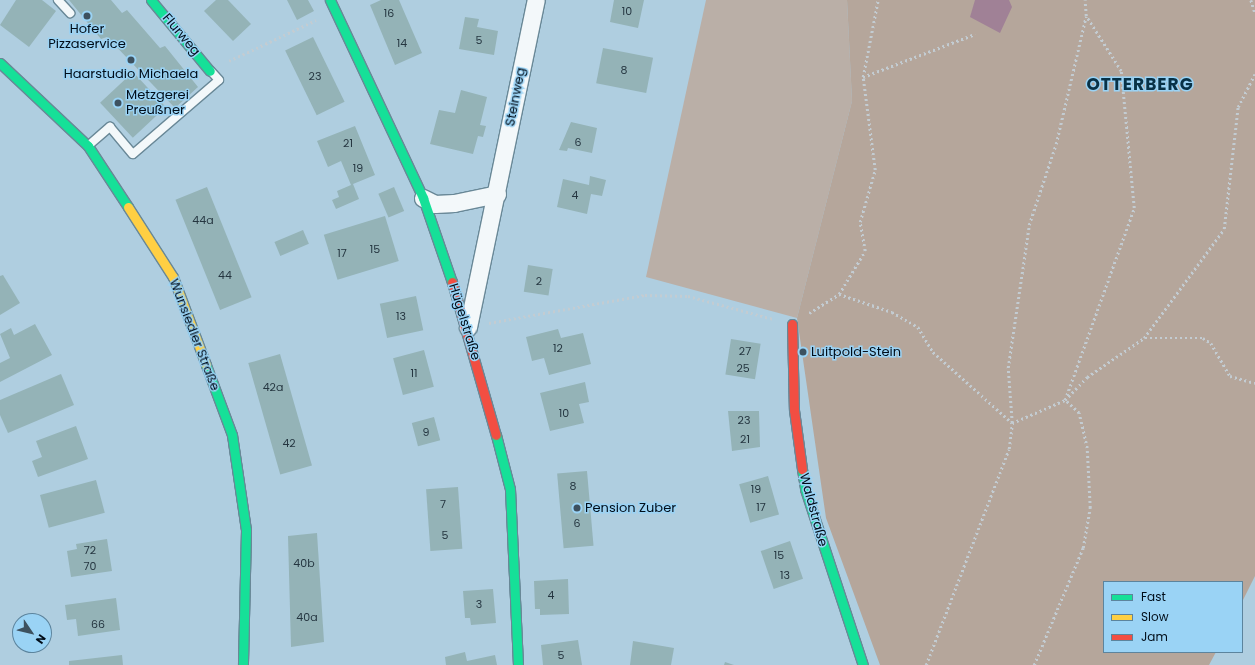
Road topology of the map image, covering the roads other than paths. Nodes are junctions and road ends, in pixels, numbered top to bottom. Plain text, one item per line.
1 (58, 0) edge
2 (151, 0) edge
3 (330, 0) edge
4 (536, 0) edge
5 (70, 13) dead end
6 (0, 63) edge
7 (210, 71) joint
8 (88, 146) junction
9 (497, 194) junction
10 (423, 198) junction
11 (792, 324) road end
12 (468, 327) junction
13 (243, 665) edge
14 (518, 665) edge
15 (863, 665) edge

1 - 5 lane
2 - 7 street, Flurweg
3 - 10 street, Hügelstraße
4 - 9 street, Steinweg
6 - 8 street, Wunsiedler Straße
7 - 8 lane
8 - 13 street, Wunsiedler Straße
9 - 10 street
9 - 12 street, Steinweg
10 - 12 street, Hügelstraße
11 - 15 street, Waldstraße
12 - 14 street, Hügelstraße

